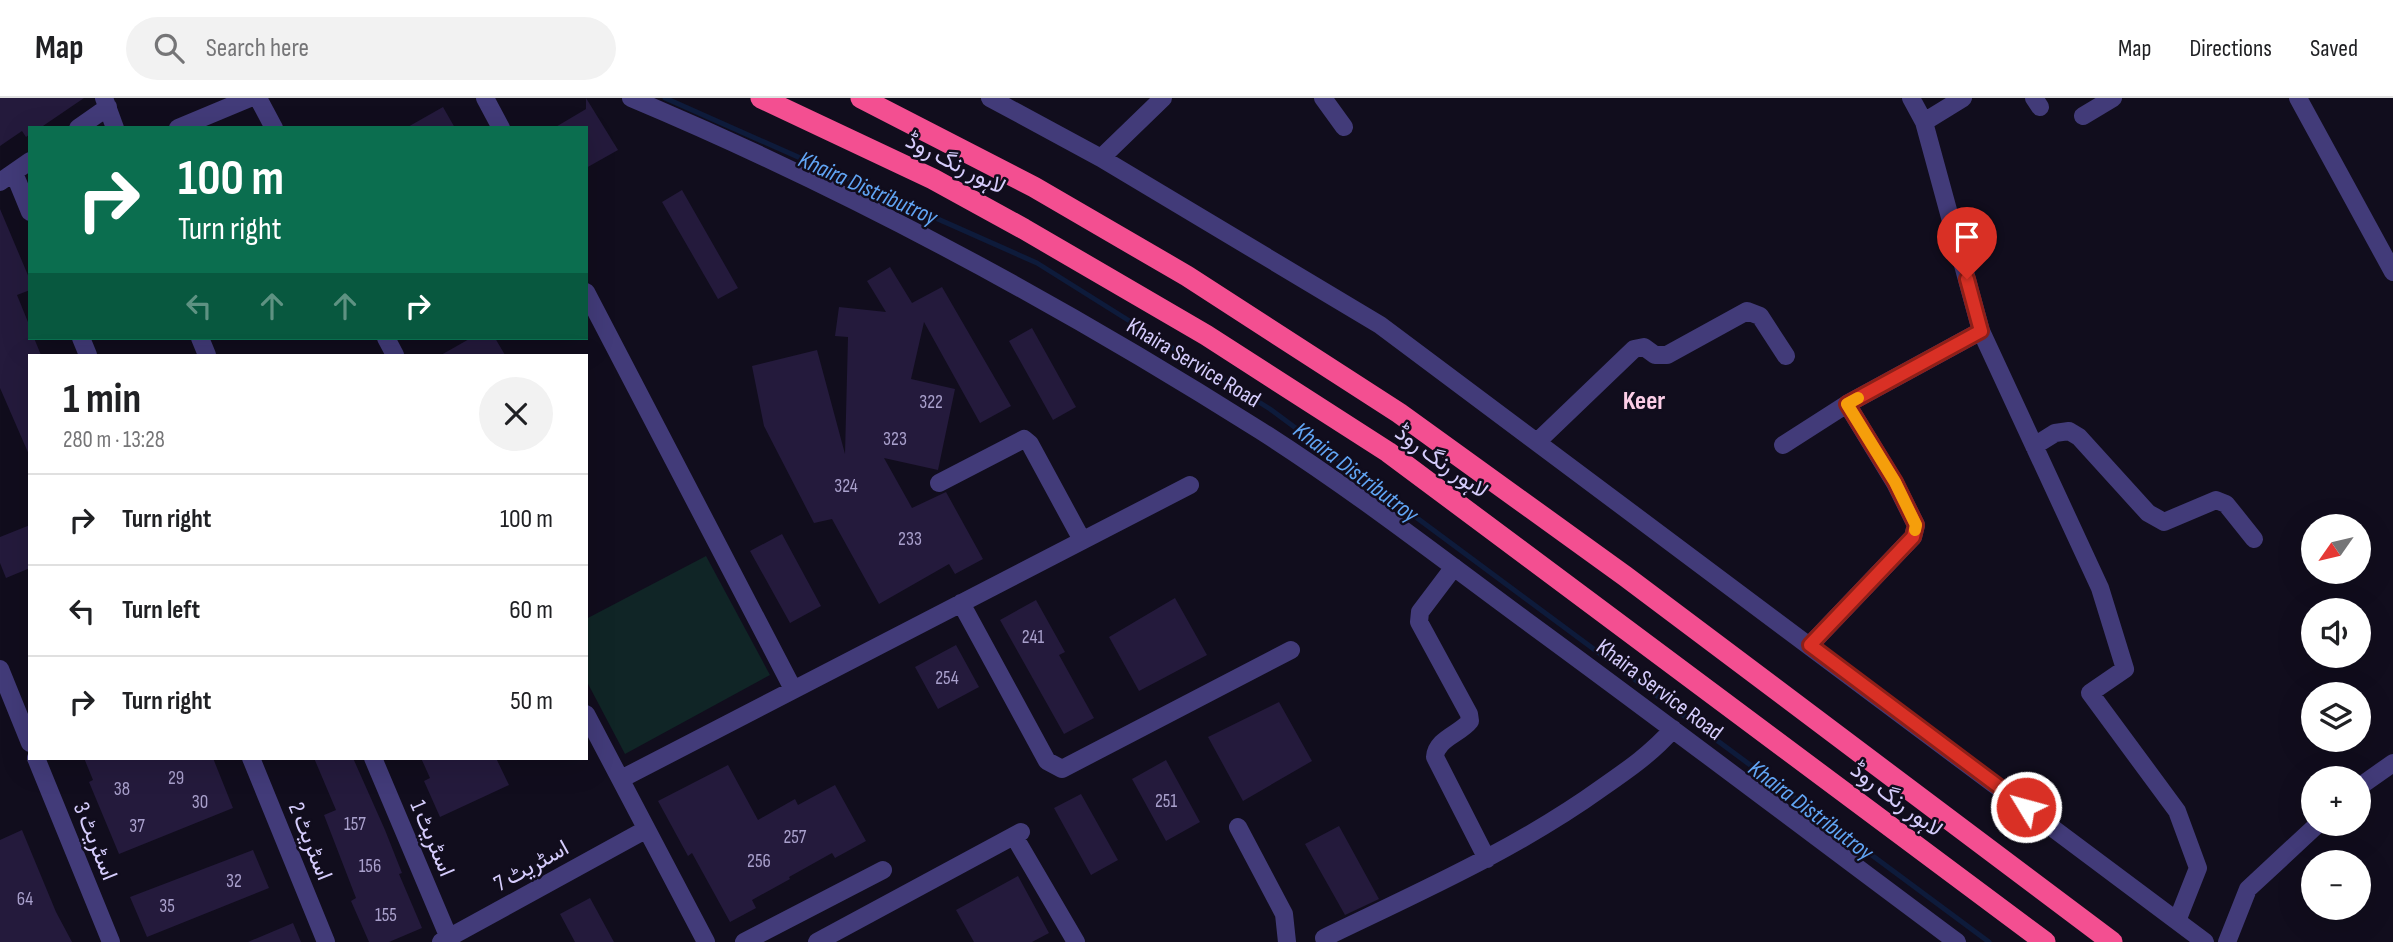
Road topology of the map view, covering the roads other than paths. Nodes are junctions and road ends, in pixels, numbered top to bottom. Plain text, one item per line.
1 (250, 98) edge
2 (258, 98) edge
3 (485, 98) edge
4 (631, 98) edge
5 (761, 98) edge
6 (861, 98) edge
7 (990, 98) edge
8 (1163, 98) edge
9 (1323, 98) edge
10 (1911, 98) edge
11 (1963, 98) edge
12 (2113, 98) edge
13 (2298, 98) edge
14 (106, 102) edge
15 (2082, 116) dead end
16 (1924, 122) junction
17 (80, 126) edge
18 (114, 126) edge
19 (183, 126) edge
20 (273, 126) edge
21 (499, 126) edge
22 (1343, 127) dead end
23 (1101, 158) junction
24 (28, 163) edge
25 (7, 177) edge
26 (28, 209) edge
27 (2393, 272) edge
28 (588, 296) edge
29 (1981, 331) junction
30 (1786, 356) dead end
31 (1847, 404) junction
32 (1537, 442) junction
33 (1783, 446) dead end
34 (2034, 446) junction
35 (939, 482) dead end
36 (1190, 485) dead end
37 (2254, 539) dead end
38 (1082, 540) junction
39 (1454, 567) junction
40 (961, 603) junction
41 (1810, 645) junction
42 (1291, 650) dead end
43 (0, 669) edge
44 (793, 689) junction
45 (588, 718) edge
46 (1673, 729) junction
47 (28, 738) edge
48 (37, 760) edge
49 (252, 760) edge
50 (374, 760) edge
51 (2393, 763) edge
52 (621, 779) junction
53 (2371, 779) edge
54 (1238, 827) dead end
55 (645, 830) junction
56 (2305, 836) edge
57 (1488, 859) junction
58 (883, 870) dead end
59 (2177, 921) junction
60 (1324, 938) dead end
61 (445, 940) edge
62 (111, 942) edge
63 (326, 942) edge
64 (706, 942) edge
65 (744, 942) edge
66 (817, 942) edge
67 (1076, 942) edge
68 (1287, 942) edge
69 (1957, 942) edge
70 (2045, 942) edge
71 (2112, 942) edge
72 (2205, 942) edge
73 (2227, 942) edge

1 - 19 street
2 - 20 street
3 - 21 street
4 - 39 street, Khaira Service Road
5 - 70 highway, لاہور رنگ روڈ
6 - 71 highway, لاہور رنگ روڈ
7 - 23 street
8 - 23 street
9 - 22 street
10 - 16 street
11 - 16 street
12 - 15 street
13 - 27 street
14 - 17 street
14 - 18 street
16 - 29 street
23 - 32 street
24 - 25 street
25 - 26 street
28 - 44 street
29 - 31 street
29 - 34 street
30 - 32 street
31 - 33 street
31 - 41 street
32 - 41 street
34 - 37 street
34 - 59 street
35 - 38 street
36 - 38 street
38 - 40 street
39 - 46 street, Khaira Service Road
39 - 57 street
40 - 42 street
40 - 44 street
41 - 59 street
43 - 47 street
44 - 52 street
45 - 52 street
46 - 57 street
46 - 69 street, Khaira Service Road
48 - 62 street, اسٹریٹ 3
49 - 63 street, اسٹریٹ 2
50 - 61 street, اسٹریٹ 1
51 - 53 street
52 - 55 street
54 - 68 street
55 - 61 street, اسٹریٹ 7
55 - 64 street
56 - 73 street
57 - 60 street
58 - 65 street
59 - 72 street
66 - 67 street

